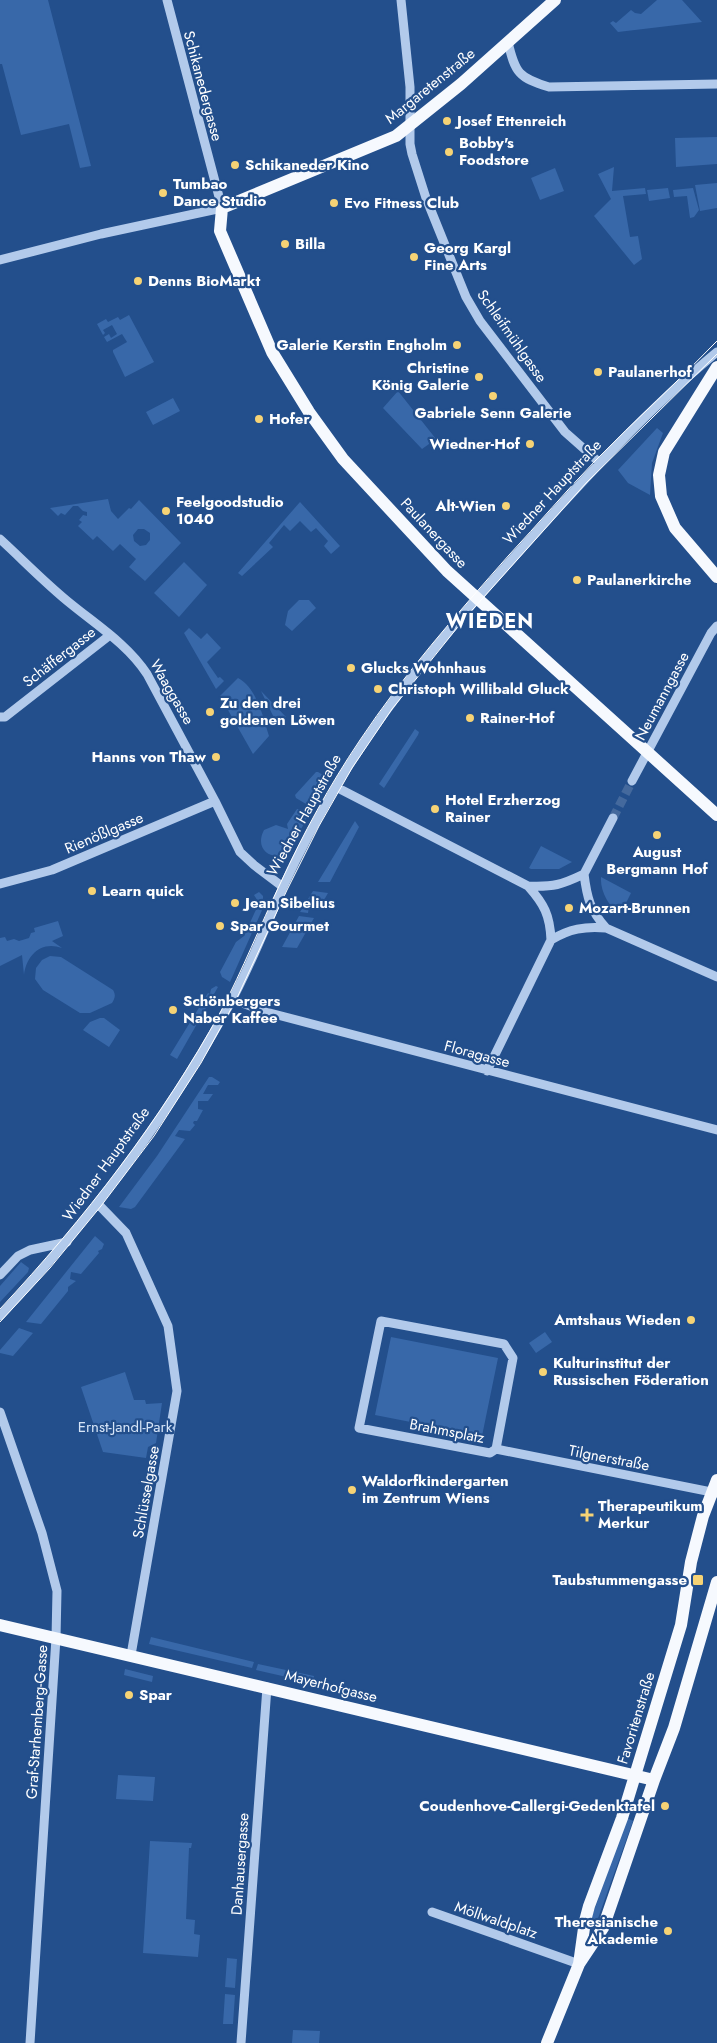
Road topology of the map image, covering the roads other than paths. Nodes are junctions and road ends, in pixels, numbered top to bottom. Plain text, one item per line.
1 (167, 0) edge
2 (402, 0) edge
3 (555, 0) edge
4 (508, 42) junction
5 (717, 84) edge
6 (411, 124) junction
7 (222, 208) junction
8 (0, 260) edge
9 (717, 352) edge
10 (717, 366) edge
11 (600, 463) junction
12 (0, 538) edge
13 (717, 577) edge
14 (476, 599) junction
15 (717, 626) edge
16 (110, 635) junction
17 (0, 717) edge
18 (647, 753) junction
19 (632, 782) tunnel mouth
20 (336, 787) junction
21 (216, 801) junction
22 (717, 815) edge
23 (613, 818) tunnel mouth
24 (584, 874) junction
25 (0, 884) edge
26 (528, 886) junction
27 (283, 887) junction
28 (606, 928) junction
29 (551, 940) junction
30 (717, 977) edge
31 (232, 999) junction
32 (487, 1071) junction
33 (717, 1130) edge
34 (98, 1204) junction
35 (68, 1242) junction
36 (0, 1276) edge
37 (0, 1316) edge
38 (0, 1412) edge
39 (496, 1449) junction
40 (717, 1480) edge
41 (714, 1493) edge
42 (717, 1582) edge
43 (0, 1625) edge
44 (56, 1638) junction
45 (132, 1655) junction
46 (267, 1687) junction
47 (635, 1776) junction
48 (654, 1780) junction
49 (432, 1912) dead end
50 (579, 1964) junction
51 (30, 2043) edge
52 (241, 2043) edge
53 (547, 2043) edge

1 - 7 street, Schikanedergasse
2 - 6 street, Schleifmühlgasse
3 - 4 main road, Margaretenstraße
4 - 5 street
4 - 6 main road, Margaretenstraße
6 - 7 main road, Margaretenstraße
6 - 11 street, Schleifmühlgasse
7 - 8 street, Margaretenstraße
7 - 14 main road, Paulanergasse
9 - 11 street, Wiedner Hauptstraße
10 - 13 main road
11 - 14 street, Wiedner Hauptstraße
12 - 16 street, Waaggasse
14 - 18 main road, Paulanergasse
14 - 20 street, Wiedner Hauptstraße
15 - 18 street, Neumanngasse
16 - 17 street, Schäffergasse
16 - 21 street, Waaggasse
18 - 19 street, Neumanngasse
18 - 22 main road, Paulanergasse
20 - 26 street
20 - 27 street, Wiedner Hauptstraße
21 - 25 street, Rienößlgasse
21 - 27 street, Waaggasse
23 - 24 street
24 - 26 street
24 - 28 street
26 - 29 street
27 - 31 street, Wiedner Hauptstraße
28 - 29 street
28 - 30 street
29 - 32 street
31 - 32 street, Floragasse
31 - 34 street, Wiedner Hauptstraße
32 - 33 street, Floragasse
34 - 35 street, Wiedner Hauptstraße
34 - 45 street, Schlüsselgasse
35 - 36 street
35 - 37 street, Wiedner Hauptstraße
38 - 44 street, Graf-Starhemberg-Gasse
39 - 39 street, Brahmsplatz
39 - 41 street, Tilgnerstraße
40 - 41 main road, Favoritenstraße
41 - 47 main road, Favoritenstraße
42 - 48 main road, Favoritenstraße
43 - 44 main road, Mayerhofgasse
44 - 45 main road, Mayerhofgasse
44 - 51 street, Graf-Starhemberg-Gasse
45 - 46 main road, Mayerhofgasse
46 - 47 main road, Mayerhofgasse
46 - 52 street, Danhausergasse
47 - 48 main road, Mayerhofgasse
47 - 50 main road, Favoritenstraße
48 - 50 main road, Favoritenstraße
49 - 50 street, Möllwaldplatz
50 - 53 main road, Favoritenstraße

